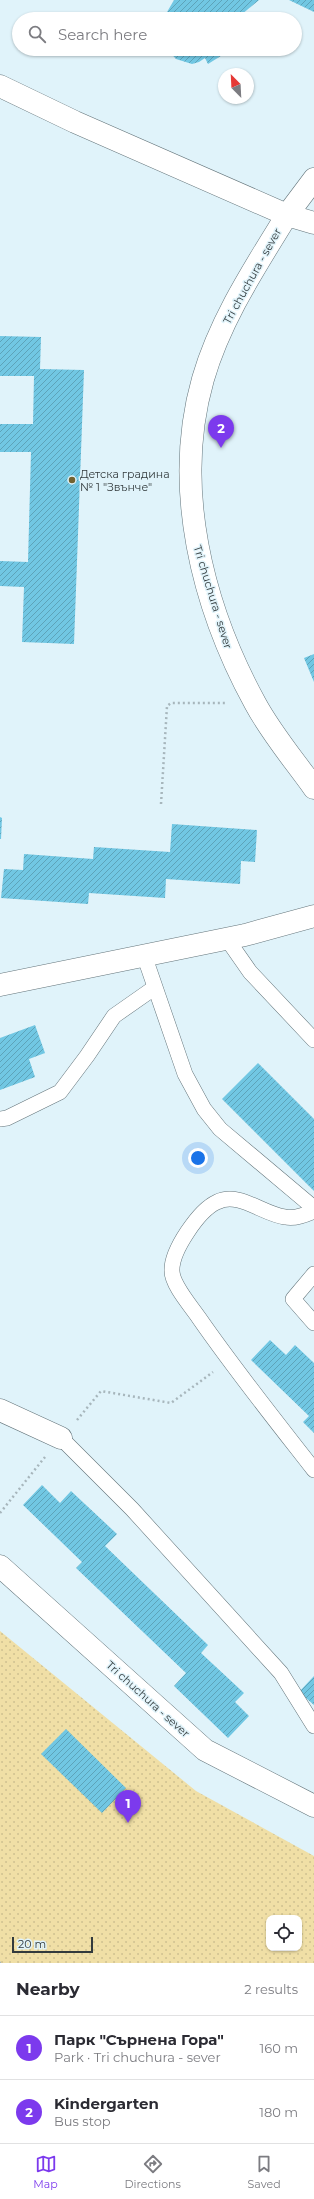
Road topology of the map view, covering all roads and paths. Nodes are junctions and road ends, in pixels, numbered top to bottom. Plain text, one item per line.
1 (0, 86) edge
2 (314, 179) edge
3 (287, 215) junction
4 (314, 223) edge
5 (256, 704) junction
6 (314, 788) edge
7 (161, 804) dead end
8 (314, 916) edge
9 (227, 939) junction
10 (144, 955) junction
11 (0, 985) edge
12 (154, 988) junction
13 (314, 1040) edge
14 (0, 1119) edge
15 (314, 1210) edge
16 (314, 1274) edge
17 (314, 1323) edge
18 (229, 1360) junction
19 (0, 1410) edge
20 (61, 1438) junction
21 (314, 1470) edge
22 (0, 1513) edge
23 (0, 1566) edge
24 (314, 1726) edge
25 (314, 1806) edge

1 - 3 street, Tri chuchura - sever
2 - 3 street
3 - 4 street
3 - 5 street, Tri chuchura - sever
5 - 6 street, Tri chuchura - sever
5 - 7 path
8 - 9 street
9 - 10 street
9 - 13 lane
10 - 11 street
10 - 12 lane
12 - 14 lane
12 - 15 lane
15 - 18 lane
16 - 17 lane
18 - 20 path
18 - 21 lane
19 - 20 street
20 - 22 path
20 - 24 lane
23 - 25 street, Tri chuchura - sever

